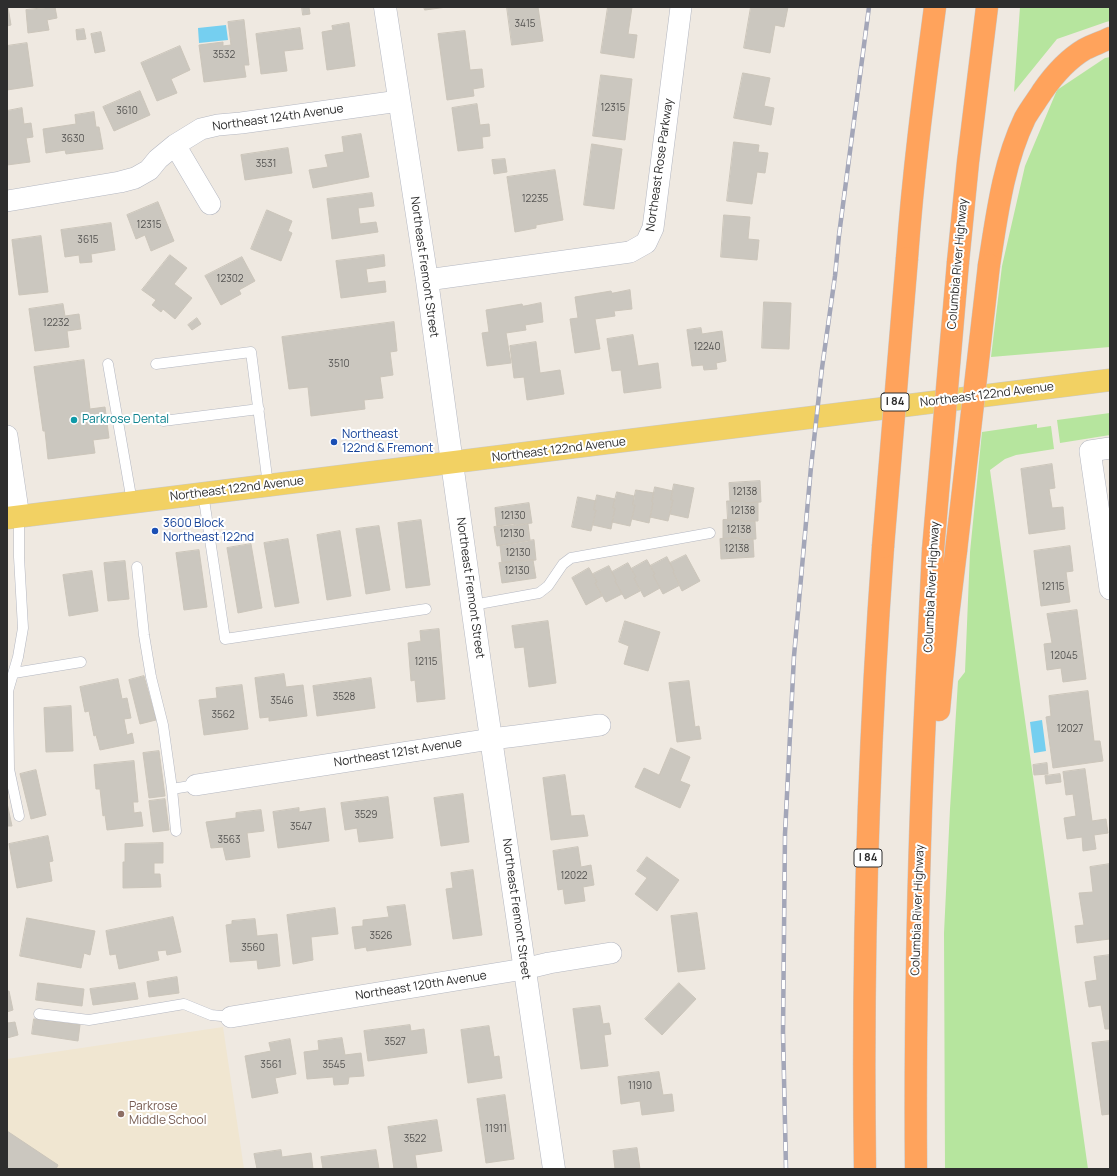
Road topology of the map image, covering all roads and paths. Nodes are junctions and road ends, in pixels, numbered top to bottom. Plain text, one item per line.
1 (385, 7) edge
2 (682, 7) edge
3 (935, 7) edge
4 (987, 7) edge
5 (1110, 38) edge
6 (400, 101) junction
7 (175, 145) junction
8 (7, 201) edge
9 (210, 204) dead end
10 (426, 280) junction
11 (108, 364) dead end
12 (156, 364) dead end
13 (1110, 380) edge
14 (259, 409) junction
15 (163, 421) dead end
16 (7, 436) edge
17 (1100, 449) edge
18 (452, 463) junction
19 (268, 485) junction
20 (203, 493) junction
21 (132, 502) junction
22 (13, 517) edge
23 (710, 533) dead end
24 (136, 566) dead end
25 (1110, 589) edge
26 (472, 605) junction
27 (426, 609) dead end
28 (81, 662) dead end
29 (14, 673) junction
30 (600, 725) dead end
31 (491, 739) junction
32 (196, 785) joint
33 (172, 789) junction
34 (19, 816) dead end
35 (176, 831) dead end
36 (917, 940) junction
37 (611, 953) dead end
38 (524, 969) junction
39 (39, 1014) dead end
40 (231, 1017) joint
41 (554, 1169) edge
42 (865, 1169) edge
43 (916, 1169) edge

1 - 6 main road, Northeast Fremont Street
2 - 10 street, Northeast Rose Parkway
3 - 42 highway, I 84, bridge
4 - 36 highway, Columbia River Highway, bridge
5 - 36 highway, bridge
6 - 7 street, Northeast 124th Avenue
6 - 10 main road, Northeast Fremont Street
7 - 8 street, Northeast 124th Avenue
7 - 9 street
10 - 18 main road, Northeast Fremont Street
11 - 21 lane
12 - 14 lane
13 - 18 main road, Northeast 122nd Avenue
14 - 15 lane
14 - 19 lane
16 - 22 street
17 - 25 street
18 - 19 main road, Northeast 122nd Avenue
18 - 26 main road, Northeast Fremont Street
19 - 20 main road, Northeast 122nd Avenue
20 - 21 main road, Northeast 122nd Avenue
20 - 27 lane
21 - 22 main road, Northeast 122nd Avenue
22 - 29 lane
23 - 26 lane
24 - 33 lane
26 - 31 main road, Northeast Fremont Street
28 - 29 lane
29 - 34 lane
30 - 31 street, Northeast 121st Avenue
31 - 32 street, Northeast 121st Avenue
31 - 38 main road, Northeast Fremont Street
32 - 33 lane
33 - 35 lane
36 - 43 highway, Columbia River Highway
37 - 38 street, Northeast 120th Avenue
38 - 40 street, Northeast 120th Avenue
38 - 41 main road, Northeast Fremont Street
39 - 40 lane

